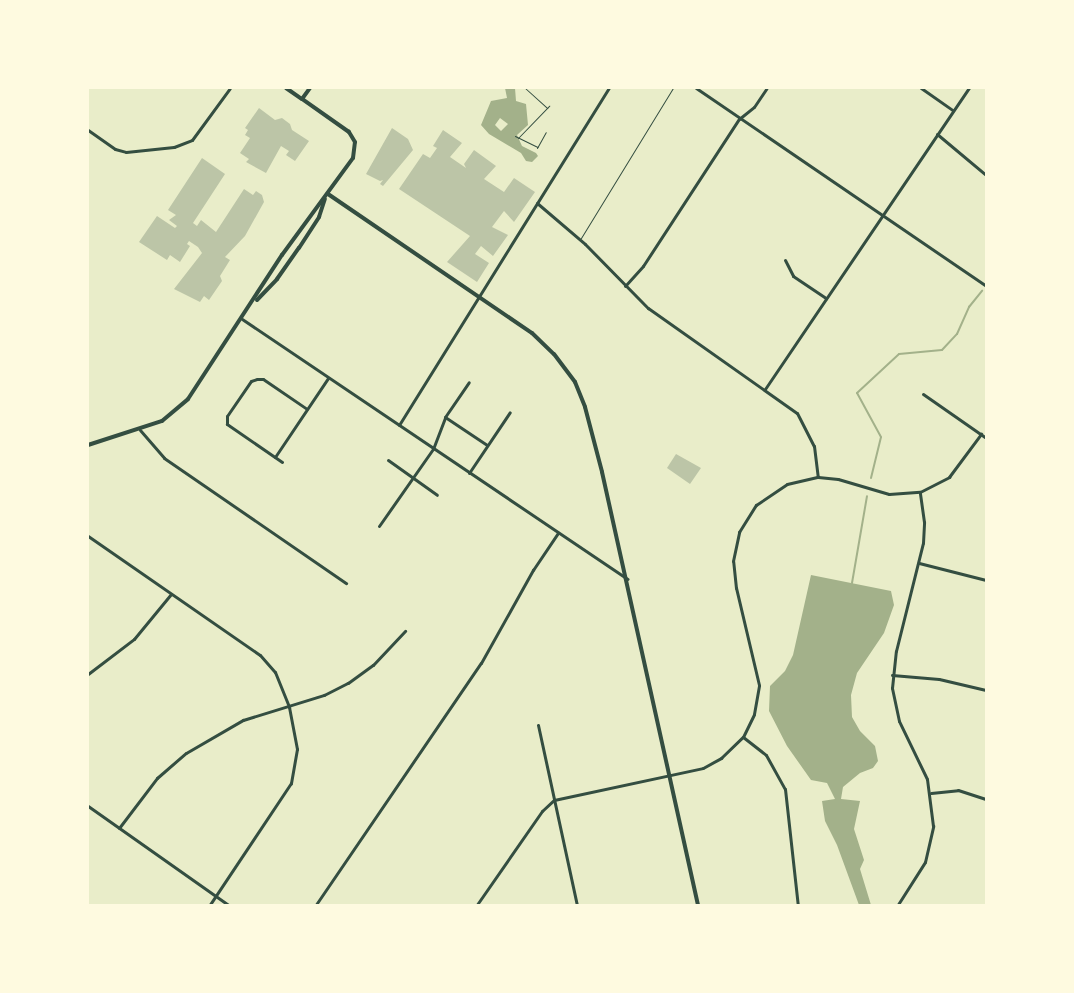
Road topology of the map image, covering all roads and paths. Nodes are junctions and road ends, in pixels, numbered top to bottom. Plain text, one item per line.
1 (230, 88) edge
2 (286, 88) edge
3 (310, 88) edge
4 (525, 88) edge
5 (609, 88) edge
6 (673, 88) edge
7 (696, 88) edge
8 (921, 88) edge
9 (969, 88) edge
10 (766, 89) edge
11 (302, 99) junction
12 (953, 110) junction
13 (739, 119) junction
14 (88, 130) edge
15 (546, 132) dead end
16 (937, 134) junction
17 (515, 136) dead end
18 (518, 138) junction
19 (986, 175) edge
20 (327, 195) junction
21 (537, 202) junction
22 (881, 216) junction
23 (580, 239) junction
24 (785, 260) dead end
25 (625, 286) junction
26 (986, 286) edge
27 (480, 297) junction
28 (826, 298) junction
29 (251, 306) junction
30 (242, 319) junction
31 (328, 378) junction
32 (469, 382) dead end
33 (765, 389) junction
34 (923, 394) dead end
35 (307, 409) junction
36 (510, 412) dead end
37 (445, 417) junction
38 (399, 425) junction
39 (140, 430) junction
40 (981, 434) junction
41 (986, 438) edge
42 (88, 445) edge
43 (487, 446) junction
44 (433, 448) junction
45 (275, 457) junction
46 (388, 460) dead end
47 (282, 462) dead end
48 (469, 473) junction
49 (818, 477) junction
50 (413, 478) junction
51 (920, 492) junction
52 (437, 495) dead end
53 (379, 526) dead end
54 (558, 533) junction
55 (88, 536) edge
56 (919, 563) junction
57 (628, 579) junction
58 (986, 580) edge
59 (346, 583) dead end
60 (171, 594) junction
61 (405, 631) dead end
62 (88, 673) edge
63 (892, 676) junction
64 (986, 690) edge
65 (289, 707) junction
66 (538, 725) dead end
67 (743, 737) junction
68 (670, 776) junction
69 (931, 792) junction
70 (986, 799) edge
71 (554, 800) junction
72 (88, 806) edge
73 (119, 828) junction
74 (216, 896) junction
75 (209, 906) edge
76 (230, 906) edge
77 (315, 906) edge
78 (476, 906) edge
79 (577, 906) edge
80 (698, 906) edge
81 (798, 906) edge
82 (897, 906) edge

1 - 14 street
2 - 11 main road
3 - 11 main road
4 - 18 path
5 - 21 street
6 - 23 lane
7 - 13 street
8 - 12 street
9 - 12 street
10 - 13 street
11 - 20 main road
12 - 16 street
13 - 22 street
13 - 25 street
15 - 18 path
16 - 19 street
16 - 22 street
17 - 18 path
20 - 27 main road
20 - 29 main road
20 - 29 main road
21 - 23 street
21 - 27 street
22 - 26 street
22 - 28 street
23 - 25 street
24 - 28 street
25 - 33 street
27 - 38 street
27 - 57 main road
28 - 33 street
29 - 30 main road
30 - 31 street
30 - 39 main road
31 - 35 street
31 - 38 street
32 - 37 street
33 - 49 street
34 - 40 street
35 - 45 street
35 - 45 street
36 - 43 street
37 - 43 street
37 - 44 street
38 - 44 street
39 - 42 main road
39 - 59 street
40 - 41 street
40 - 51 street
43 - 48 street
44 - 48 street
44 - 50 street
45 - 47 street
46 - 50 street
48 - 54 street
49 - 51 street
49 - 67 street
50 - 52 street
50 - 53 street
51 - 56 street
54 - 57 street
54 - 77 street
55 - 60 street
56 - 58 street
56 - 63 street
57 - 68 main road
60 - 62 street
60 - 65 street
61 - 65 street
63 - 64 street
63 - 69 street
65 - 73 street
65 - 74 street
66 - 71 street
67 - 68 street
67 - 81 street
68 - 71 street
68 - 80 main road
69 - 70 street
69 - 82 street
71 - 78 street
71 - 79 street
72 - 73 street
73 - 74 street
74 - 75 street
74 - 76 street

